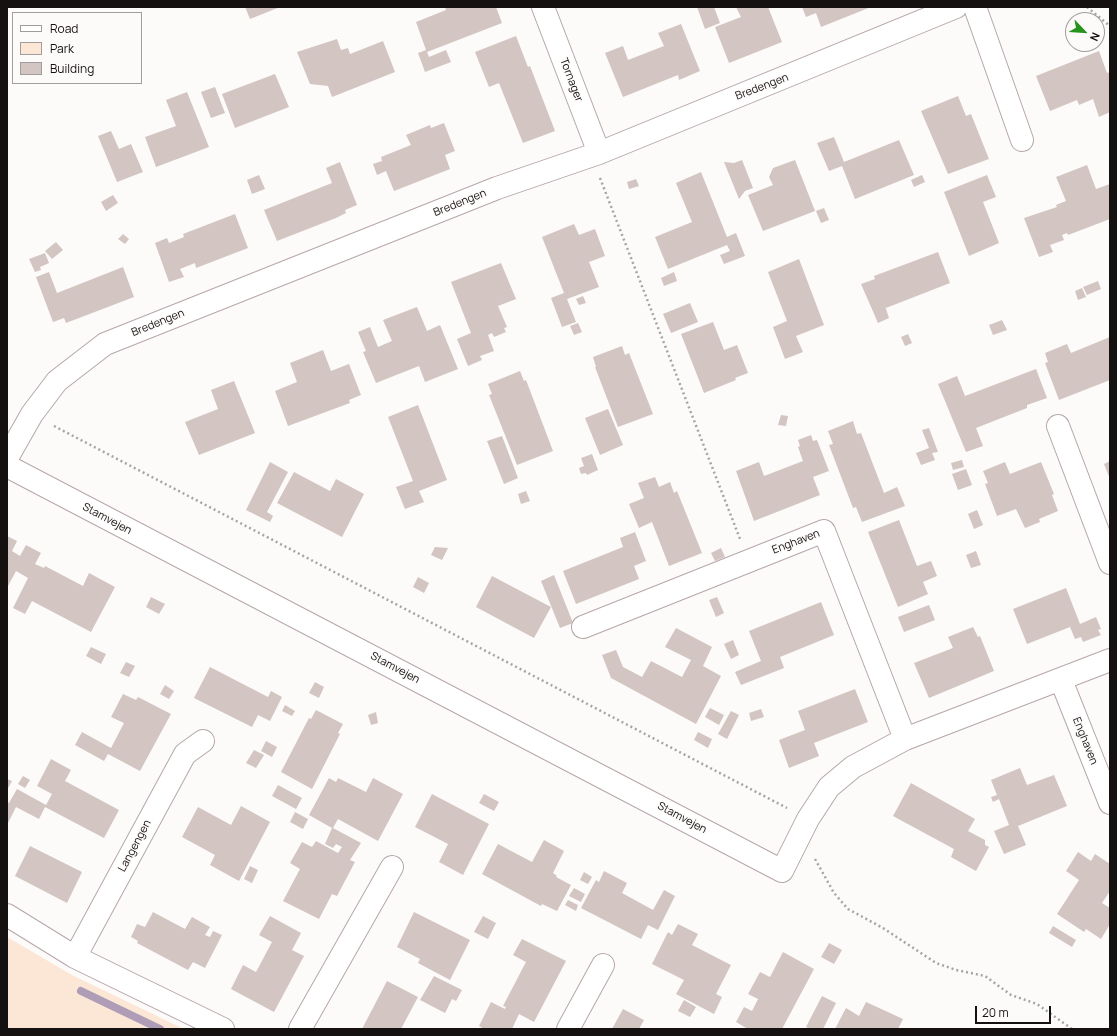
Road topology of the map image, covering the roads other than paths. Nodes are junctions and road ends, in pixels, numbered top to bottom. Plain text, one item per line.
1 (543, 7) edge
2 (956, 7) edge
3 (975, 7) edge
4 (1022, 140) dead end
5 (599, 153) junction
6 (1058, 426) dead end
7 (7, 458) edge
8 (7, 466) edge
9 (1110, 563) edge
10 (583, 627) dead end
11 (1110, 660) edge
12 (1061, 680) junction
13 (905, 739) junction
14 (203, 740) dead end
15 (1110, 803) edge
16 (392, 867) dead end
17 (7, 915) edge
18 (75, 957) junction
19 (603, 965) dead end
20 (223, 1029) edge
21 (300, 1029) edge
22 (568, 1029) edge

1 - 5 street, Tornager
2 - 5 street, Bredengen
3 - 4 street
5 - 7 street, Bredengen
6 - 9 street
8 - 13 street, Stamvejen
10 - 13 street, Enghaven
11 - 12 street
12 - 13 street
12 - 15 street, Enghaven
14 - 18 street, Langengen
16 - 21 street
17 - 18 street
18 - 20 street
19 - 22 street

